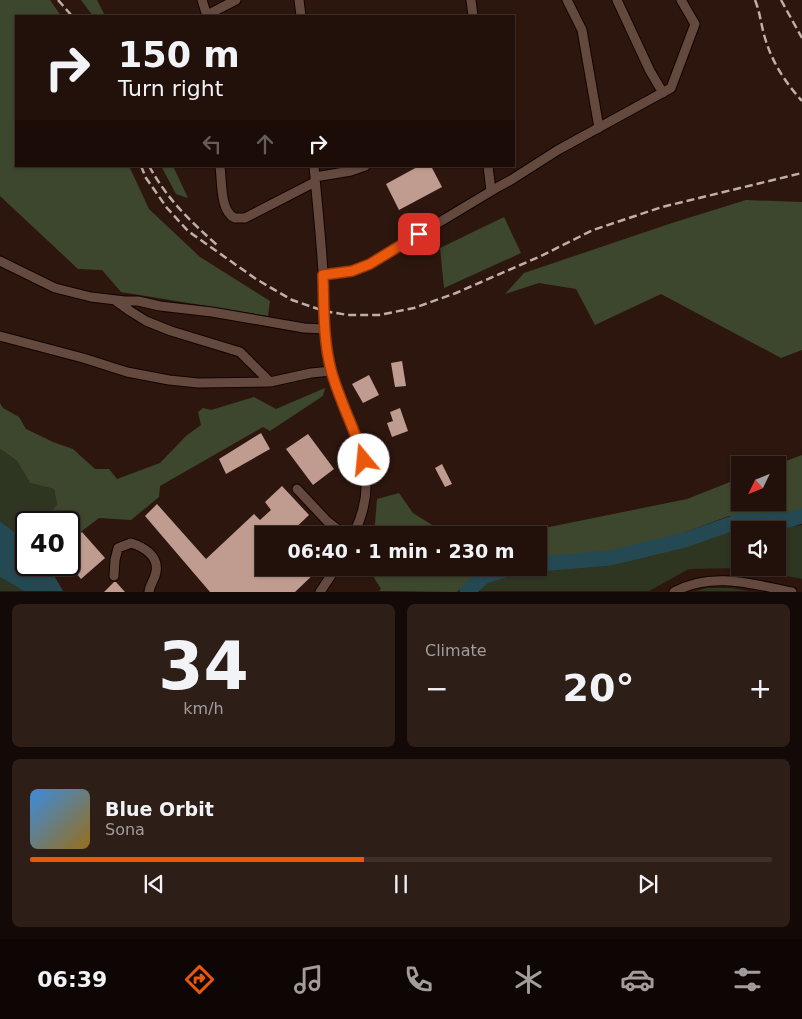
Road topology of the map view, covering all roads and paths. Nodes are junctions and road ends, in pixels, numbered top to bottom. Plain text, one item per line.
1 (202, 0) edge
2 (236, 0) edge
3 (299, 0) edge
4 (471, 0) edge
5 (567, 0) edge
6 (617, 0) edge
7 (680, 0) edge
8 (207, 15) edge
9 (209, 15) edge
10 (301, 15) edge
11 (472, 15) edge
12 (663, 93) junction
13 (598, 128) junction
14 (220, 167) edge
15 (314, 167) edge
16 (361, 167) edge
17 (488, 167) edge
18 (315, 180) junction
19 (491, 191) junction
20 (0, 262) edge
21 (323, 275) junction
22 (115, 299) junction
23 (325, 329) junction
24 (0, 336) edge
25 (332, 371) junction
26 (270, 382) junction
27 (297, 488) dead end
28 (333, 526) edge
29 (357, 526) edge
30 (114, 576) dead end
31 (331, 576) edge
32 (149, 592) edge
33 (320, 592) edge
34 (674, 592) edge
35 (792, 592) edge

1 - 8 street
2 - 9 street
3 - 10 street
4 - 11 street
5 - 13 street
6 - 12 street
7 - 12 street
12 - 13 street
13 - 19 street
14 - 18 street
15 - 18 street
16 - 18 street
17 - 19 street
18 - 21 street
19 - 21 street
20 - 22 street
21 - 23 street
22 - 23 street
22 - 26 street
23 - 25 street
24 - 26 street
25 - 26 street
25 - 29 street
27 - 28 street
30 - 32 street
31 - 33 street
34 - 35 street

